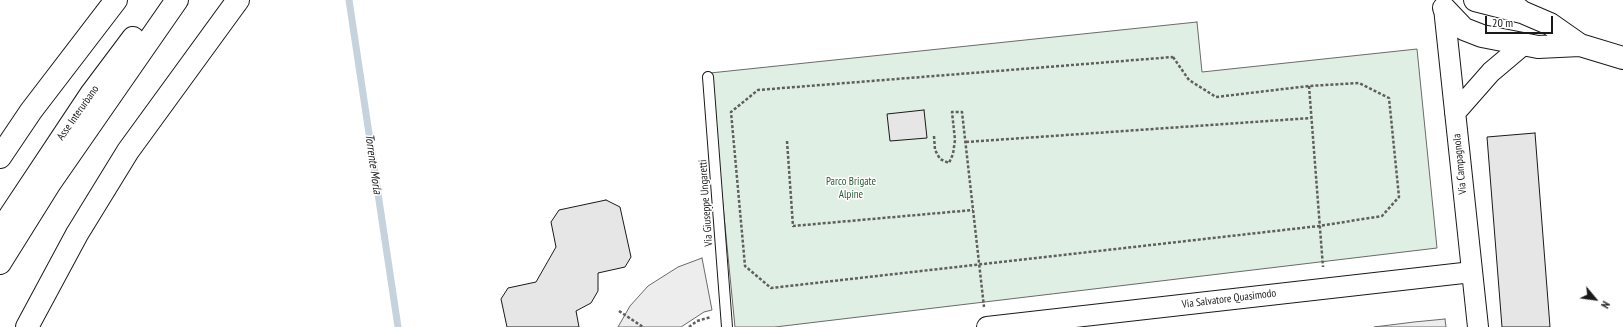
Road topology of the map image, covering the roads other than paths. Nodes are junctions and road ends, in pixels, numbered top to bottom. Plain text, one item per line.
1 (116, 0) edge
2 (162, 0) edge
3 (177, 0) edge
4 (238, 0) edge
5 (1475, 0) edge
6 (1448, 3) edge
7 (1514, 6) edge
8 (1523, 45) junction
9 (1580, 45) junction
10 (1623, 58) edge
11 (708, 77) dead end
12 (1455, 113) junction
13 (0, 157) edge
14 (0, 231) edge
15 (0, 263) edge
16 (1472, 272) junction
17 (986, 319) edge
18 (27, 327) edge
19 (728, 327) edge
20 (1478, 327) edge

1 - 13 main road
2 - 14 main road, Asse Interurbano
3 - 15 main road
4 - 18 main road
5 - 7 main road
6 - 8 main road
6 - 12 street, Via Campagnola
7 - 9 main road
8 - 9 main road
8 - 12 street
9 - 10 main road
11 - 19 lane, Via Giuseppe Ungaretti
12 - 16 street, Via Campagnola
16 - 17 street, Via Salvatore Quasimodo
16 - 20 street, Via Campagnola

